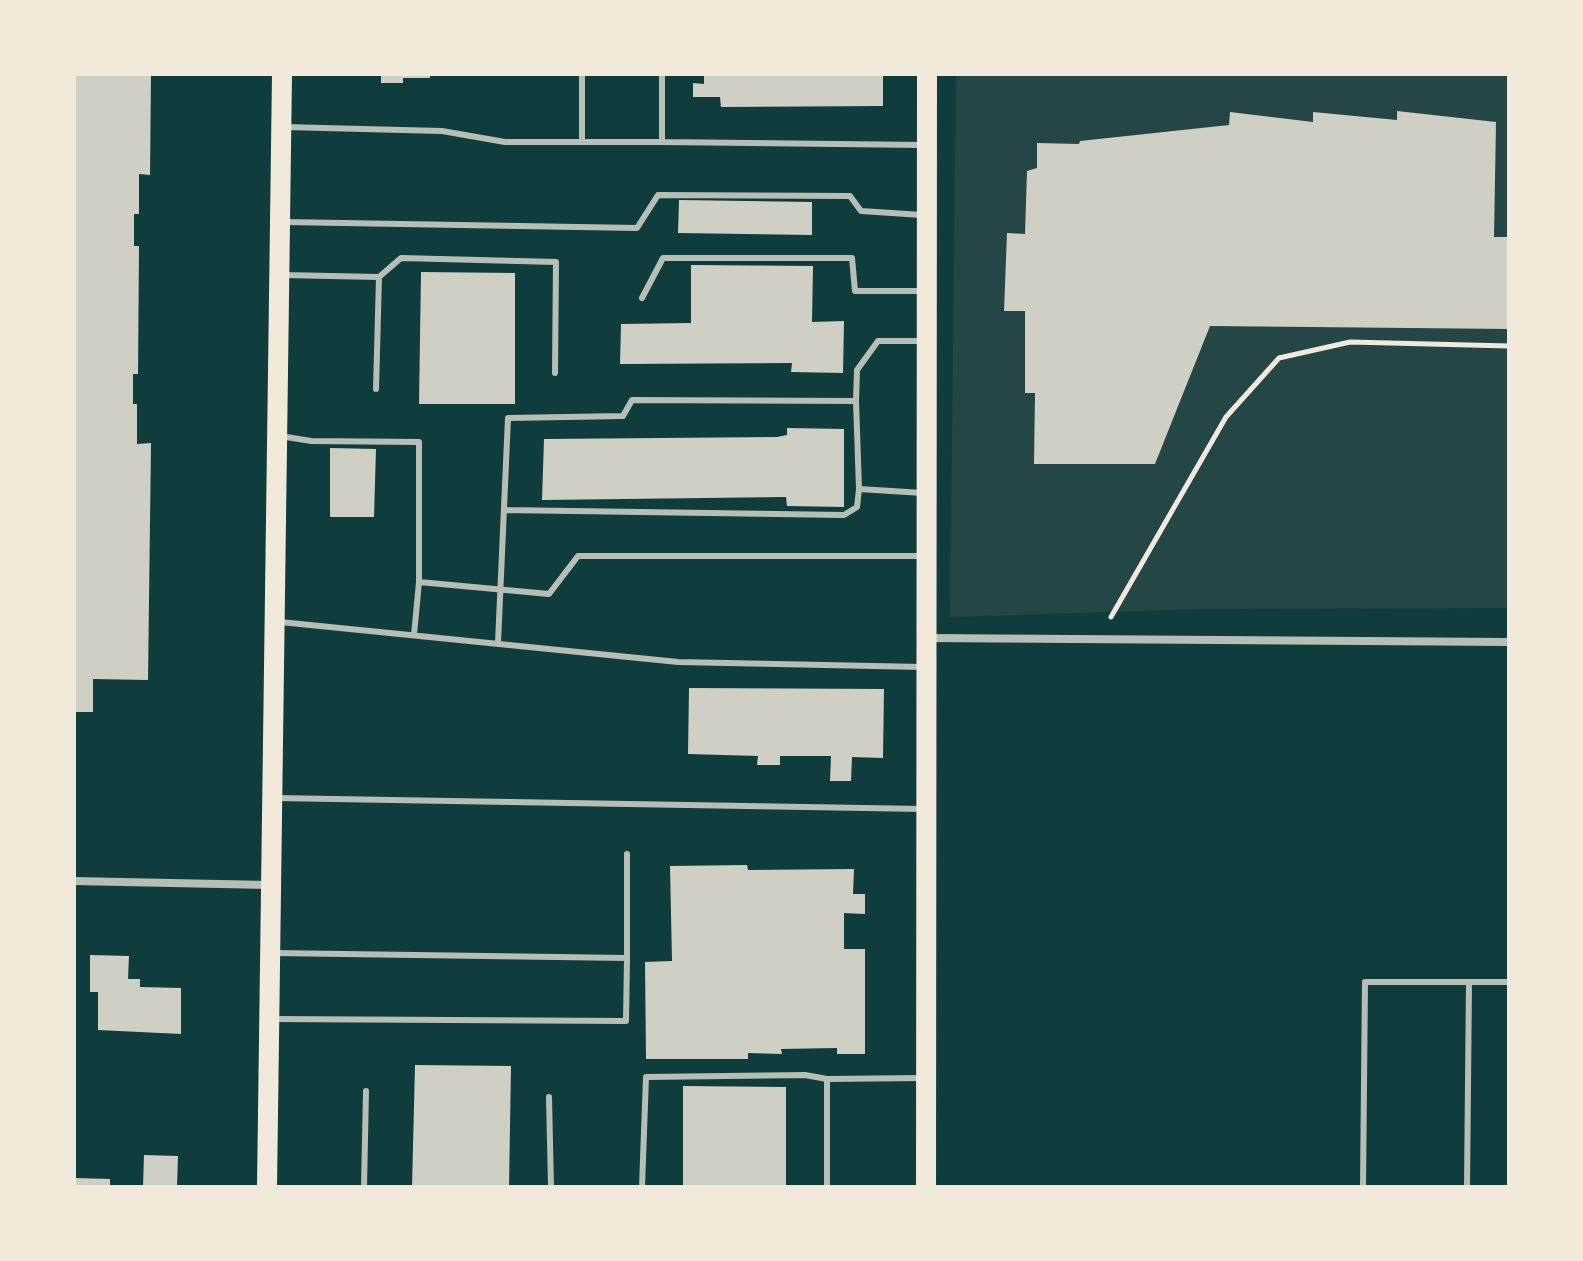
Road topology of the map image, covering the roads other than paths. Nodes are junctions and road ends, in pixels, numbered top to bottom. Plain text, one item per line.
1 (282, 74) edge
2 (582, 74) edge
3 (662, 74) edge
4 (927, 74) edge
5 (281, 127) junction
6 (582, 142) junction
7 (662, 142) junction
8 (927, 145) junction
9 (927, 216) junction
10 (279, 222) junction
11 (279, 275) junction
12 (379, 277) junction
13 (927, 291) junction
14 (642, 298) dead end
15 (927, 341) junction
16 (555, 373) dead end
17 (376, 389) dead end
18 (856, 401) junction
19 (276, 435) junction
20 (859, 489) junction
21 (927, 493) junction
22 (504, 510) junction
23 (927, 556) junction
24 (419, 582) junction
25 (501, 589) junction
26 (272, 621) junction
27 (414, 635) junction
28 (927, 638) junction
29 (1509, 642) edge
30 (498, 643) junction
31 (927, 667) junction
32 (271, 798) junction
33 (927, 809) junction
34 (627, 854) dead end
35 (74, 881) edge
36 (270, 885) junction
37 (269, 953) junction
38 (627, 958) junction
39 (1469, 982) junction
40 (1509, 982) edge
41 (269, 1019) junction
42 (926, 1077) junction
43 (827, 1079) junction
44 (366, 1091) dead end
45 (549, 1097) dead end
46 (267, 1187) edge
47 (364, 1187) edge
48 (551, 1187) edge
49 (642, 1187) edge
50 (827, 1187) edge
51 (926, 1187) edge
52 (1363, 1187) edge
53 (1467, 1187) edge

1 - 5 main road
2 - 6 lane
3 - 7 lane
4 - 8 main road
5 - 6 lane
5 - 10 main road
6 - 7 lane
7 - 8 lane
8 - 9 main road
9 - 10 lane
9 - 13 main road
10 - 11 main road
11 - 12 lane
11 - 19 main road
12 - 16 lane
12 - 17 lane
13 - 14 lane
13 - 15 main road
15 - 18 lane
15 - 21 main road
18 - 20 lane
18 - 22 lane
19 - 24 lane
19 - 26 main road
20 - 21 lane
20 - 22 lane
21 - 23 main road
22 - 25 lane
23 - 25 lane
23 - 28 main road
24 - 25 lane
24 - 27 lane
25 - 30 lane
26 - 27 lane
26 - 32 main road
27 - 30 lane
28 - 29 street
28 - 31 main road
30 - 31 lane
31 - 33 main road
32 - 33 lane
32 - 36 main road
33 - 42 main road
34 - 38 lane
35 - 36 street
36 - 37 main road
37 - 38 lane
37 - 41 main road
38 - 41 lane
39 - 40 lane
39 - 52 lane
39 - 53 lane
41 - 46 main road
42 - 43 lane
42 - 51 main road
43 - 49 lane
43 - 50 lane
44 - 47 lane
45 - 48 lane

